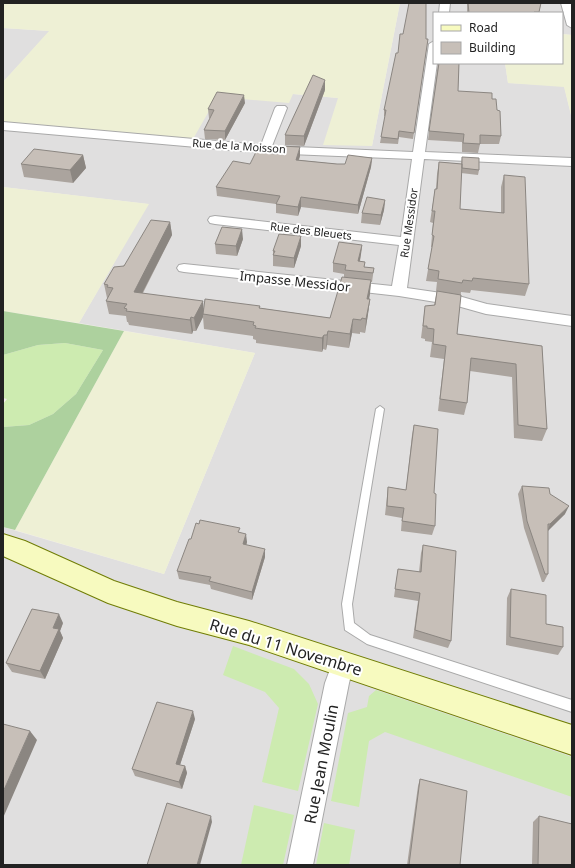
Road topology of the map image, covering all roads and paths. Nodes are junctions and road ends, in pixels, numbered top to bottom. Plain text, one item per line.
1 (566, 3) edge
2 (572, 25) edge
3 (433, 51) edge
4 (280, 108) dead end
5 (3, 126) edge
6 (265, 149) junction
7 (418, 155) junction
8 (572, 162) edge
9 (215, 220) dead end
10 (407, 242) junction
11 (184, 268) dead end
12 (399, 292) junction
13 (572, 321) edge
14 (380, 409) dead end
15 (3, 545) edge
16 (343, 664) junction
17 (572, 706) edge
18 (572, 740) edge
19 (300, 865) edge

1 - 2 street
3 - 7 street, Rue Messidor
4 - 6 street
5 - 6 street, Rue de la Moisson
6 - 7 street, Rue de la Moisson
7 - 8 street, Rue de la Moisson
7 - 10 street, Rue Messidor
9 - 10 street, Rue des Bleuets
10 - 12 street, Rue Messidor
11 - 12 street, Impasse Messidor
12 - 13 street, Impasse Messidor
14 - 17 lane
15 - 16 street, Rue du 11 Novembre
16 - 18 street, Rue du 11 Novembre
16 - 19 street, Rue Jean Moulin

